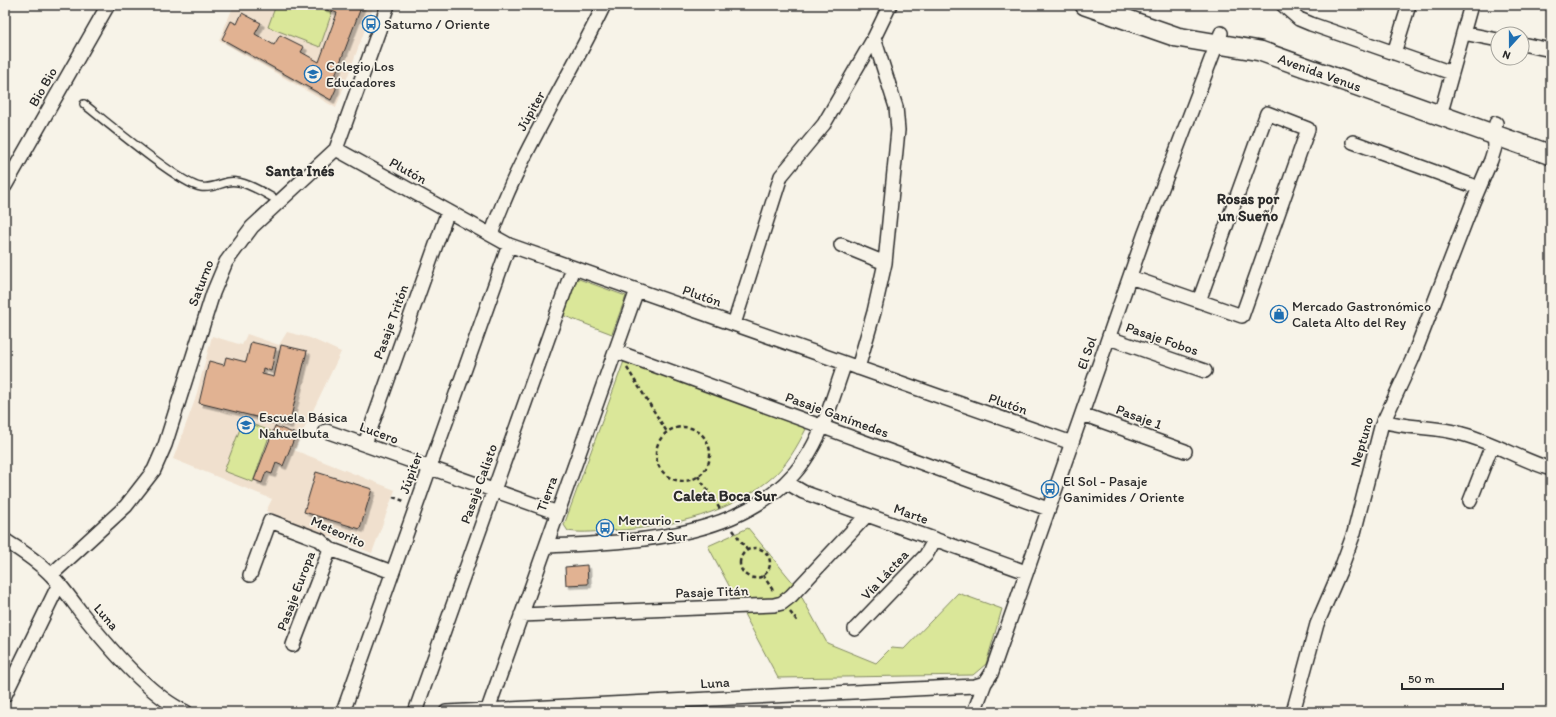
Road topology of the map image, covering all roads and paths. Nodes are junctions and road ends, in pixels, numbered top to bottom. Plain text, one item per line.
1 (108, 5) edge
2 (388, 5) edge
3 (604, 5) edge
4 (890, 5) edge
5 (1086, 5) edge
6 (1114, 5) edge
7 (1283, 5) edge
8 (1409, 5) edge
9 (1471, 5) edge
10 (1463, 33) junction
11 (874, 38) junction
12 (1219, 38) junction
13 (1490, 38) edge
14 (1530, 46) edge
15 (1551, 50) edge
16 (1394, 53) junction
17 (1452, 73) junction
18 (84, 104) dead end
19 (1443, 105) junction
20 (1495, 129) junction
21 (1353, 142) dead end
22 (1551, 144) edge
23 (336, 149) junction
24 (1551, 155) edge
25 (5, 186) edge
26 (1479, 188) junction
27 (280, 201) junction
28 (448, 211) junction
29 (491, 235) junction
30 (509, 245) junction
31 (841, 245) dead end
32 (885, 264) junction
33 (573, 268) junction
34 (1130, 276) junction
35 (637, 290) junction
36 (1199, 301) junction
37 (734, 324) junction
38 (1109, 338) junction
39 (616, 351) junction
40 (845, 363) junction
41 (858, 368) junction
42 (1205, 371) dead end
43 (1082, 414) junction
44 (1383, 421) junction
45 (822, 426) junction
46 (326, 431) dead end
47 (667, 432) junction
48 (365, 444) junction
49 (1072, 444) junction
50 (1492, 445) junction
51 (1185, 451) dead end
52 (430, 468) junction
53 (1551, 469) edge
54 (786, 482) junction
55 (494, 490) junction
56 (1470, 501) dead end
57 (1048, 509) junction
58 (558, 513) junction
59 (867, 515) junction
60 (935, 539) junction
61 (5, 540) edge
62 (546, 546) junction
63 (330, 549) junction
64 (392, 572) junction
65 (1026, 572) junction
66 (250, 575) dead end
67 (758, 578) joint
68 (55, 580) junction
69 (521, 615) junction
70 (855, 629) dead end
71 (293, 645) dead end
72 (985, 683) junction
73 (5, 695) edge
74 (488, 709) junction
75 (186, 712) edge
76 (343, 712) edge
77 (415, 712) edge
78 (446, 712) edge
79 (974, 712) edge
80 (1293, 712) edge

1 - 25 street, Bio Bio
2 - 23 street, Saturno
3 - 29 street, Júpiter
4 - 11 street
5 - 12 street, Avenida Venus
6 - 12 street, Avenida Venus
7 - 16 street
8 - 16 street
9 - 10 street
10 - 13 street
10 - 17 street
11 - 32 street
11 - 37 street
12 - 19 street, Avenida Venus
12 - 20 street, Avenida Venus
12 - 34 street, El Sol
14 - 15 street
16 - 17 street
17 - 19 street
18 - 27 lane
19 - 20 street, Avenida Venus
20 - 22 street, Avenida Venus
20 - 24 street, Avenida Venus
20 - 26 street, Neptuno
21 - 26 street
23 - 27 street, Saturno
23 - 28 street, Plutón
26 - 44 street, Neptuno
27 - 68 street, Saturno
28 - 29 street, Plutón
28 - 48 street, Pasaje Tritón
29 - 30 street, Plutón
30 - 33 street, Plutón
30 - 52 street, Júpiter
31 - 32 street
32 - 41 street
33 - 35 street, Plutón
33 - 55 street, Pasaje Calisto
34 - 36 street
34 - 38 street, El Sol
35 - 37 street, Plutón
35 - 39 street, Tierra
36 - 36 street
37 - 40 street, Plutón
38 - 42 street, Pasaje Fobos
38 - 43 street, El Sol
39 - 45 street, Pasaje Ganímedes
39 - 47 path
39 - 58 street, Tierra
40 - 41 street, Plutón
40 - 45 street
41 - 49 street, Plutón
43 - 49 street, El Sol
43 - 51 street, Pasaje 1
44 - 50 street
44 - 80 street, Neptuno
45 - 54 street
45 - 57 street, Pasaje Ganímedes
46 - 48 street, Lucero
47 - 47 path
48 - 52 street, Lucero
49 - 57 street, El Sol
50 - 53 street
50 - 56 street
52 - 55 street, Lucero
52 - 64 street, Júpiter
54 - 59 street, Marte
54 - 62 street
55 - 58 street, Lucero
55 - 77 street, Pasaje Calisto
57 - 65 street, El Sol
58 - 62 street, Tierra
59 - 60 street, Marte
59 - 69 street, Pasaje Titán
60 - 65 street, Marte
60 - 70 street, Vía Láctea
61 - 68 street, Luna
62 - 69 street, Tierra
63 - 64 street, Meteorito
63 - 66 street, Meteorito
63 - 71 street, Pasaje Europa
64 - 76 street, Júpiter
65 - 72 street, El Sol
67 - 67 path
68 - 73 street, Saturno
68 - 75 street, Luna
69 - 74 street, Tierra
72 - 74 street, Luna
72 - 79 street, El Sol
74 - 78 street, Luna

